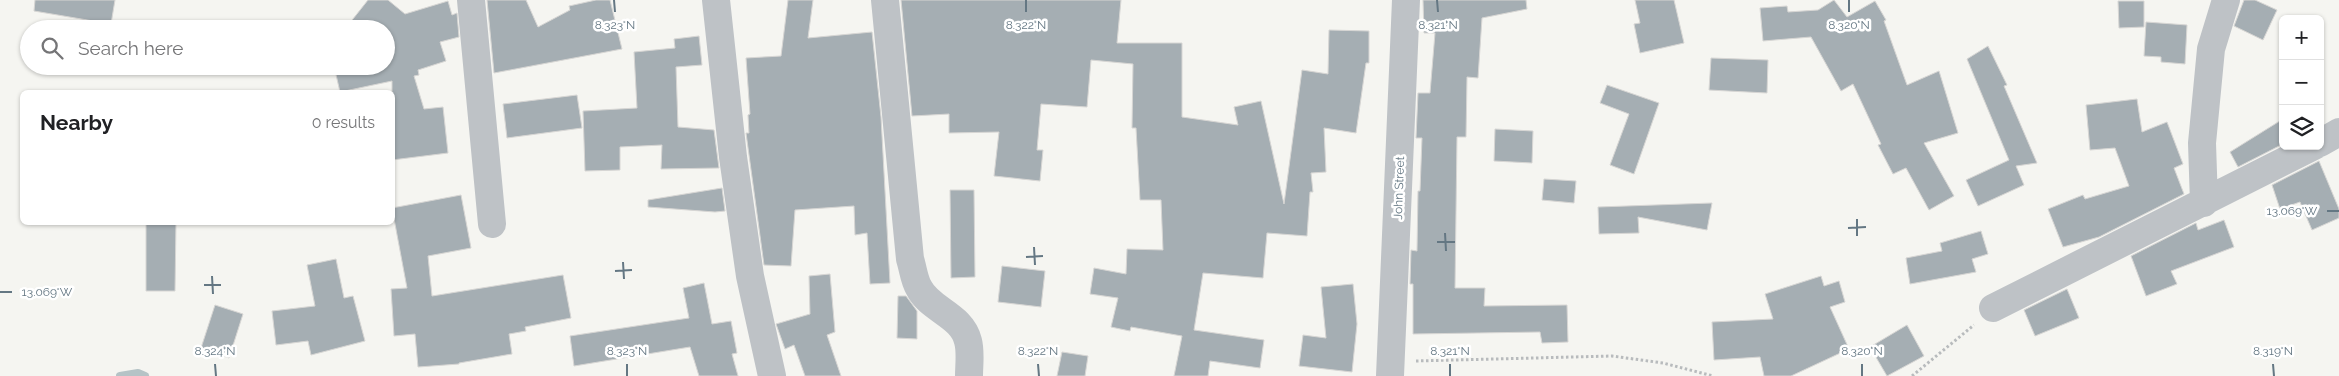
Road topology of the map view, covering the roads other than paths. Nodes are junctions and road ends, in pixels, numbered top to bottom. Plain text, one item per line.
1 (471, 0) edge
2 (716, 0) edge
3 (885, 0) edge
4 (1406, 0) edge
5 (2226, 0) edge
6 (2339, 132) edge
7 (2324, 141) edge
8 (2306, 150) edge
9 (2204, 204) junction
10 (492, 224) dead end
11 (1993, 308) road end
12 (1390, 369) edge
13 (772, 376) edge
14 (969, 376) edge

1 - 10 street
2 - 13 street
3 - 14 street
4 - 12 street, John Street
5 - 9 street
6 - 7 street
8 - 9 street
9 - 11 street

